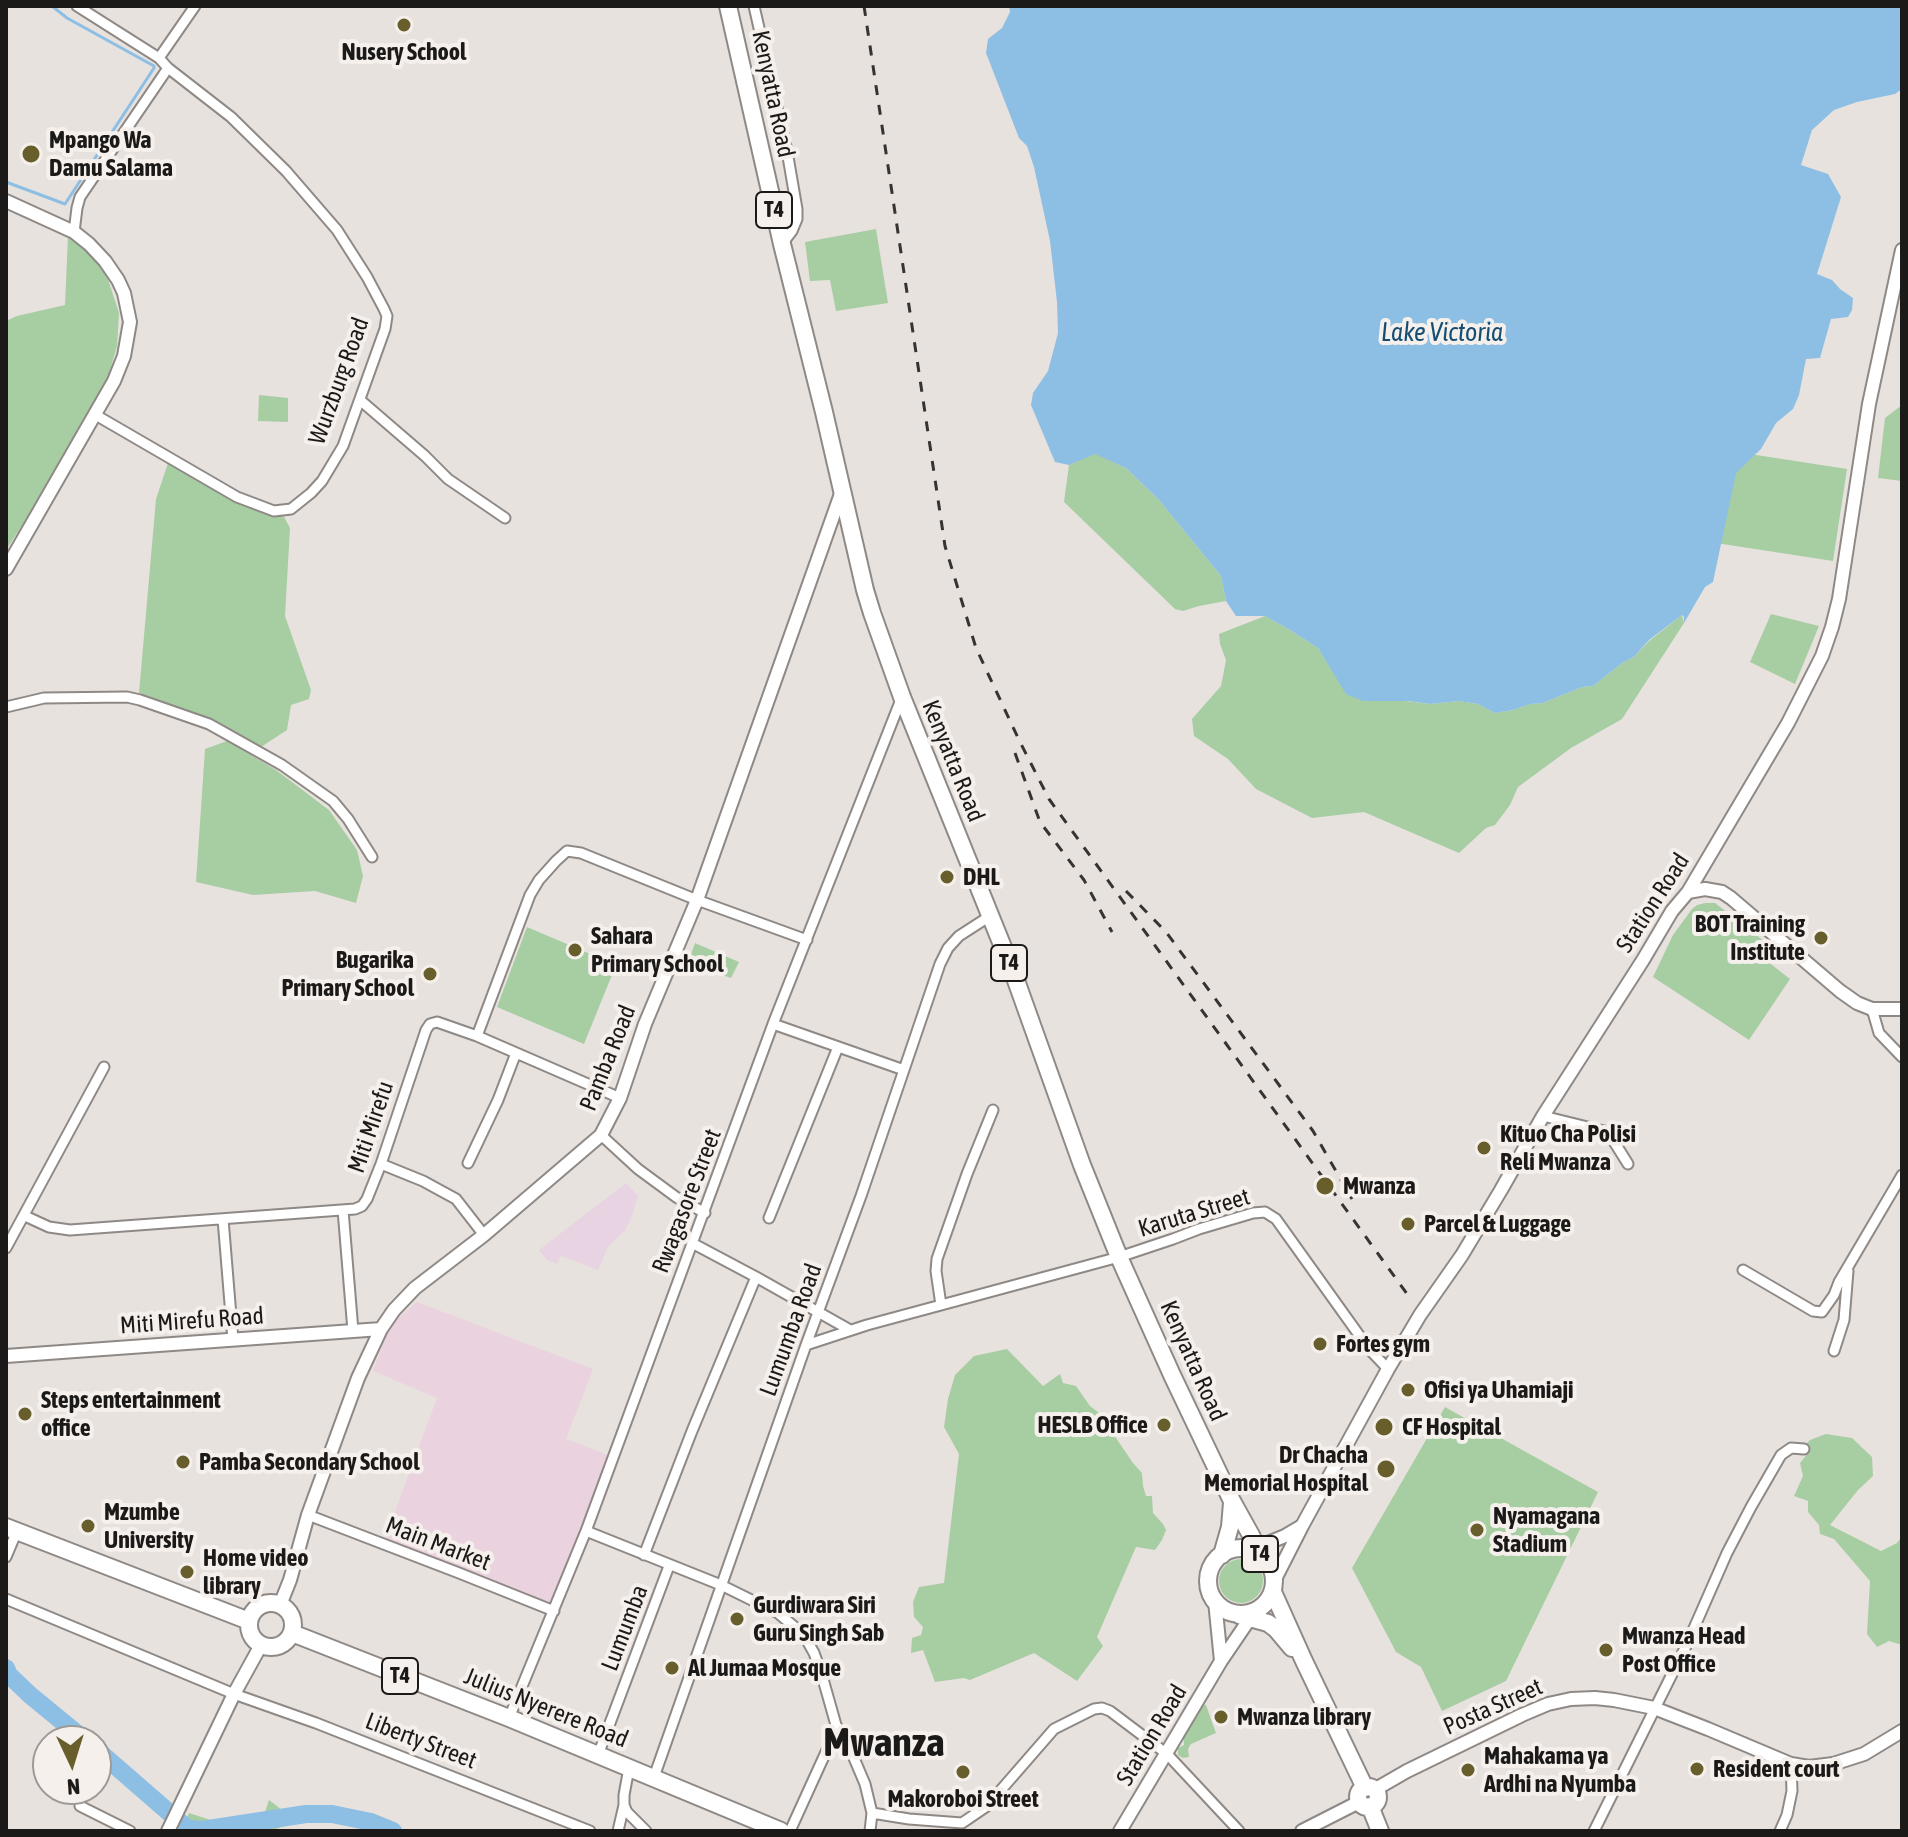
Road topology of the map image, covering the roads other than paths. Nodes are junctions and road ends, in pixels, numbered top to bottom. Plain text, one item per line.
1 (77, 6) edge
2 (195, 6) edge
3 (728, 6) edge
4 (754, 6) edge
5 (159, 58) junction
6 (168, 68) junction
7 (6, 201) edge
8 (74, 232) junction
9 (782, 244) junction
10 (1902, 250) edge
11 (360, 400) junction
12 (94, 414) junction
13 (842, 490) junction
14 (505, 518) dead end
15 (6, 569) edge
16 (902, 697) junction
17 (6, 707) edge
18 (372, 857) dead end
19 (1688, 892) junction
20 (697, 900) junction
21 (990, 916) junction
22 (807, 940) junction
23 (1872, 1009) junction
24 (1902, 1009) edge
25 (773, 1024) junction
26 (477, 1036) junction
27 (838, 1047) junction
28 (516, 1053) junction
29 (1902, 1057) edge
30 (104, 1067) dead end
31 (904, 1070) junction
32 (620, 1098) junction
33 (993, 1110) dead end
34 (1543, 1116) junction
35 (601, 1135) junction
36 (468, 1163) dead end
37 (381, 1164) junction
38 (1628, 1164) dead end
39 (1902, 1175) edge
40 (343, 1210) junction
41 (705, 1213) junction
42 (25, 1216) junction
43 (769, 1218) dead end
44 (223, 1219) junction
45 (484, 1235) junction
46 (692, 1243) junction
47 (6, 1248) edge
48 (1119, 1257) junction
49 (1848, 1268) junction
50 (1743, 1270) dead end
51 (756, 1277) junction
52 (1834, 1295) junction
53 (1847, 1296) junction
54 (941, 1305) junction
55 (818, 1312) junction
56 (381, 1329) junction
57 (850, 1330) junction
58 (353, 1331) junction
59 (233, 1340) junction
60 (806, 1345) junction
61 (1834, 1351) dead end
62 (6, 1356) edge
63 (1388, 1369) junction
64 (1804, 1449) dead end
65 (1232, 1501) junction
66 (308, 1515) junction
67 (1302, 1526) junction
68 (12, 1529) edge
69 (586, 1531) junction
70 (1253, 1549) junction
71 (644, 1555) junction
72 (1222, 1555) junction
73 (6, 1557) edge
74 (669, 1566) junction
75 (721, 1585) junction
76 (1274, 1586) junction
77 (6, 1599) edge
78 (1215, 1601) junction
79 (280, 1605) junction
80 (554, 1611) junction
81 (1247, 1614) junction
82 (249, 1621) junction
83 (292, 1633) junction
84 (261, 1645) junction
85 (1221, 1661) junction
86 (1304, 1661) junction
87 (234, 1694) junction
88 (1654, 1708) junction
89 (509, 1718) junction
90 (836, 1725) junction
91 (1902, 1731) edge
92 (1167, 1754) junction
93 (598, 1755) junction
94 (1791, 1764) junction
95 (629, 1768) junction
96 (654, 1777) junction
97 (1367, 1796) junction
98 (624, 1805) junction
99 (80, 1806) dead end
100 (872, 1813) junction
101 (130, 1831) edge
102 (168, 1831) edge
103 (590, 1831) edge
104 (618, 1831) edge
105 (646, 1831) edge
106 (781, 1831) edge
107 (790, 1831) edge
108 (870, 1831) edge
109 (1120, 1831) edge
110 (1239, 1831) edge
111 (1302, 1831) edge
112 (1380, 1831) edge
113 (1594, 1831) edge
114 (1780, 1831) edge

1 - 5 street, Wurzburg Road
2 - 5 street
3 - 9 highway, Kenyatta Road / T4
4 - 9 street
5 - 6 street, Wurzburg Road
6 - 8 street
6 - 11 street, Wurzburg Road
7 - 8 main road
8 - 12 main road
9 - 13 highway, Kenyatta Road / T4
10 - 19 main road, Station Road
11 - 12 street, Wurzburg Road
11 - 14 street
12 - 15 main road
13 - 16 highway, Kenyatta Road / T4
13 - 20 main road, Pamba Road
16 - 21 highway, Kenyatta Road / T4
16 - 22 street, Rwagasore Street
17 - 18 street
19 - 23 main road
19 - 34 main road, Station Road
20 - 22 street
20 - 26 street
20 - 32 main road, Pamba Road
21 - 31 street, Lumumba Road
21 - 48 highway, Kenyatta Road / T4
22 - 25 street, Rwagasore Street
23 - 24 main road
23 - 29 street
25 - 27 street
25 - 41 street, Rwagasore Street
26 - 28 street, Miti Mirefu
26 - 37 street, Miti Mirefu
27 - 31 street
27 - 43 street
28 - 32 street, Miti Mirefu
28 - 36 street
30 - 42 street
31 - 55 street, Lumumba Road
32 - 35 main road, Pamba Road
33 - 54 street
34 - 38 street
34 - 63 main road, Station Road
35 - 41 street
35 - 45 main road, Pamba Road
37 - 40 street, Miti Mirefu
37 - 45 street
39 - 49 street
40 - 44 street
40 - 58 street
41 - 46 street, Rwagasore Street
42 - 44 street
42 - 47 street
44 - 59 street
45 - 56 main road, Pamba Road
46 - 51 street
46 - 69 street, Rwagasore Street
48 - 54 street, Karuta Street
48 - 63 street, Karuta Street
48 - 65 highway, Kenyatta Road / T4
49 - 52 street
49 - 53 street
50 - 52 street
51 - 55 street
51 - 71 street
52 - 53 street
53 - 61 street
54 - 57 street, Karuta Street
55 - 57 street
55 - 60 street, Lumumba Road
56 - 58 main road, Miti Mirefu Road
56 - 66 main road, Pamba Road
57 - 60 street, Karuta Street
58 - 59 main road, Miti Mirefu Road
59 - 62 main road, Miti Mirefu Road
60 - 75 street, Lumumba Road
63 - 67 main road, Station Road
64 - 88 street
65 - 70 highway, Kenyatta Road / T4
65 - 72 highway, T4
66 - 79 main road, Pamba Road
66 - 80 street, Main Market
67 - 70 main road
67 - 76 main road, Station Road
68 - 73 street
68 - 82 highway
69 - 71 street
69 - 80 street, Rwagasore Street
70 - 72 highway, T4
70 - 76 highway, T4
71 - 74 street
72 - 78 highway, T4
74 - 75 street, Lumumba
74 - 93 street, Lumumba
75 - 90 street, Lumumba
75 - 96 street, Lumumba Road
76 - 81 highway, T4
76 - 86 highway, T4
77 - 87 street, Liberty Street
78 - 81 highway, T4
78 - 85 main road
79 - 82 highway
79 - 83 highway
80 - 89 street, Rwagasore Street
81 - 85 main road, Station Road
81 - 86 highway, T4
82 - 84 highway
83 - 84 highway
83 - 89 highway, Julius Nyerere Road / T4
84 - 87 main road
85 - 92 main road, Station Road
86 - 97 highway, T4
87 - 102 main road
87 - 103 street, Liberty Street
88 - 94 main road, Posta Street
88 - 97 main road, Posta Street
88 - 113 street
89 - 93 highway, Julius Nyerere Road / T4
90 - 100 street, Lumumba
90 - 107 street
91 - 94 main road, Posta Street
92 - 100 street
92 - 109 main road, Station Road
92 - 110 street
93 - 95 highway, Julius Nyerere Road / T4
94 - 114 street
95 - 96 highway, Julius Nyerere Road / T4
95 - 98 street
96 - 106 highway, Julius Nyerere Road / T4
97 - 111 main road, Posta Street
97 - 112 highway, T4
98 - 104 street
98 - 105 street
99 - 101 street
100 - 108 street

